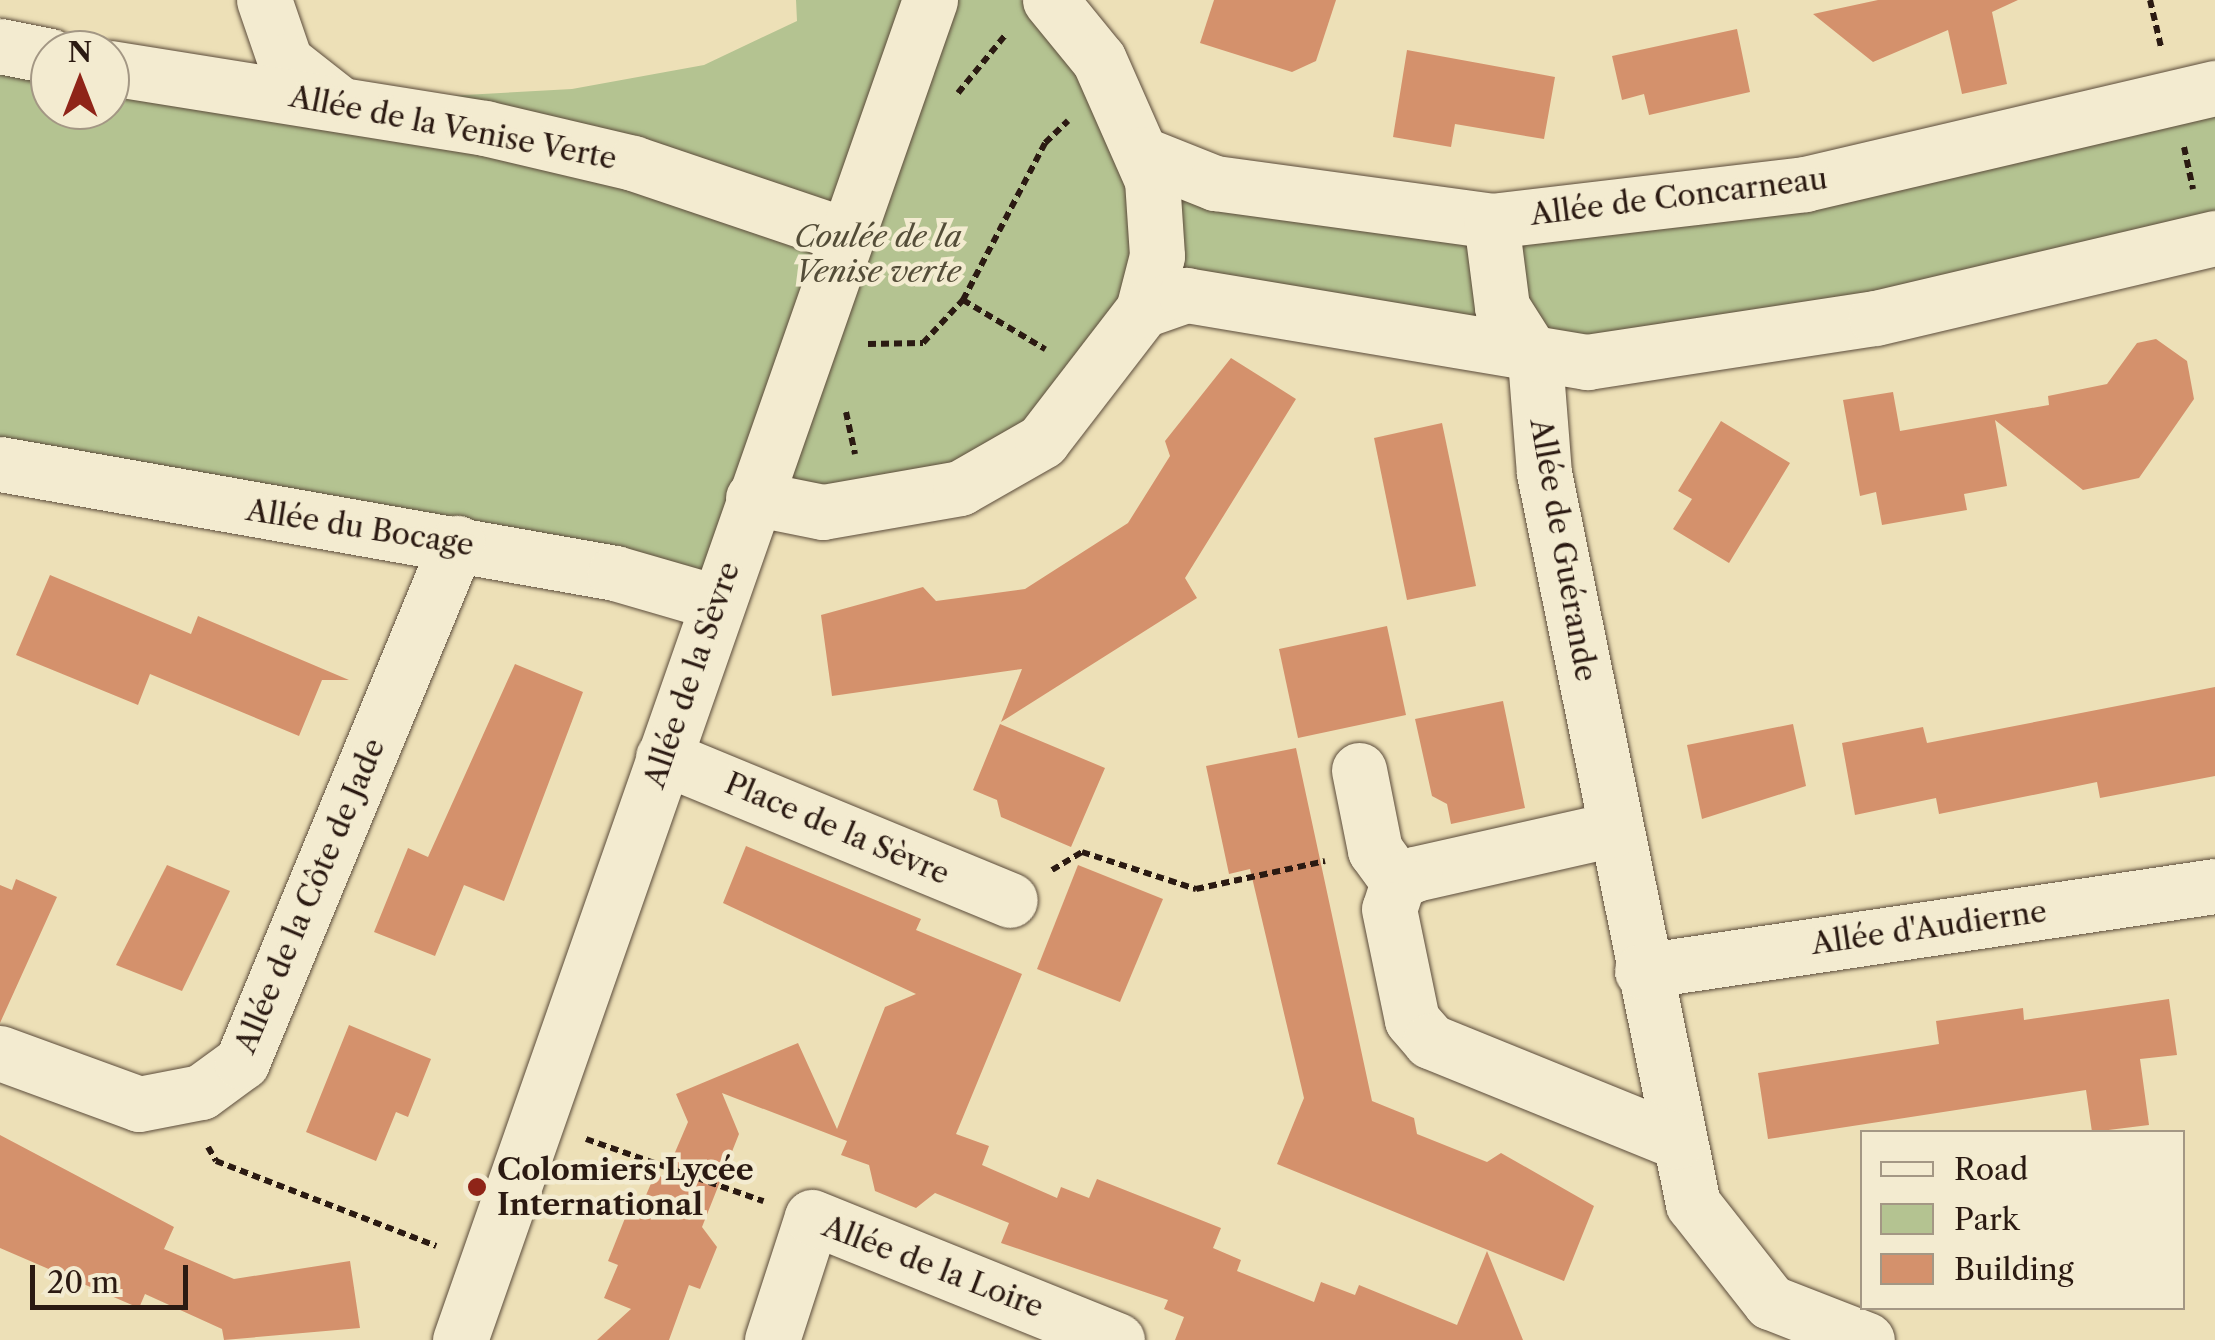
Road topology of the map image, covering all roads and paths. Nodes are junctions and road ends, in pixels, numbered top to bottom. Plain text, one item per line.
1 (264, 0) edge
2 (1050, 0) edge
3 (926, 3) edge
4 (0, 46) edge
5 (30, 52) edge
6 (130, 71) edge
7 (2215, 88) edge
8 (1117, 94) junction
9 (337, 102) junction
10 (1142, 154) junction
11 (1491, 220) junction
12 (846, 234) junction
13 (2215, 238) edge
14 (963, 300) junction
15 (1143, 310) junction
16 (854, 355) dead end
17 (1535, 359) junction
18 (1096, 378) junction
19 (844, 397) dead end
20 (0, 464) edge
21 (754, 498) junction
22 (857, 510) junction
23 (457, 543) junction
24 (718, 603) junction
25 (663, 757) junction
26 (1358, 770) dead end
27 (1614, 829) junction
28 (1386, 866) junction
29 (2215, 886) edge
30 (1007, 899) joint
31 (1642, 970) junction
32 (0, 1053) edge
33 (181, 1098) junction
34 (536, 1121) junction
35 (1676, 1141) junction
36 (812, 1218) junction
37 (486, 1266) junction
38 (460, 1340) edge
39 (772, 1340) edge
40 (1116, 1340) edge
41 (1867, 1340) edge

1 - 9 street
2 - 8 street
3 - 12 street, Allée de la Sèvre
4 - 5 street
6 - 9 street, Allée de la Venise Verte
7 - 11 street, Allée de Concarneau
8 - 10 street
8 - 14 path
9 - 12 street, Allée de la Venise Verte
10 - 11 street, Allée de Concarneau
10 - 15 street
11 - 17 street, Allée de Guérande
12 - 21 street, Allée de la Sèvre
13 - 17 street
14 - 16 path
14 - 18 path
15 - 17 street
15 - 18 street
17 - 27 street, Allée de Guérande
18 - 22 street
19 - 22 path
20 - 23 street, Allée du Bocage
21 - 22 street
21 - 24 street, Allée de la Sèvre
23 - 24 street, Allée du Bocage
23 - 33 street, Allée de la Côte de Jade
24 - 25 street, Allée de la Sèvre
25 - 30 street, Place de la Sèvre
25 - 34 street, Allée de la Sèvre
26 - 28 street
27 - 28 street
27 - 31 street, Allée de Guérande
28 - 30 path
28 - 35 street
29 - 31 street, Allée d'Audierne
31 - 35 street, Allée de Guérande
32 - 33 street, Allée de la Côte de Jade
33 - 37 path
34 - 36 path
34 - 37 street, Allée de la Sèvre
35 - 41 street, Allée de Guérande
36 - 39 street, Allée de la Loire
36 - 40 street, Allée de la Loire
37 - 38 street, Allée de la Sèvre

